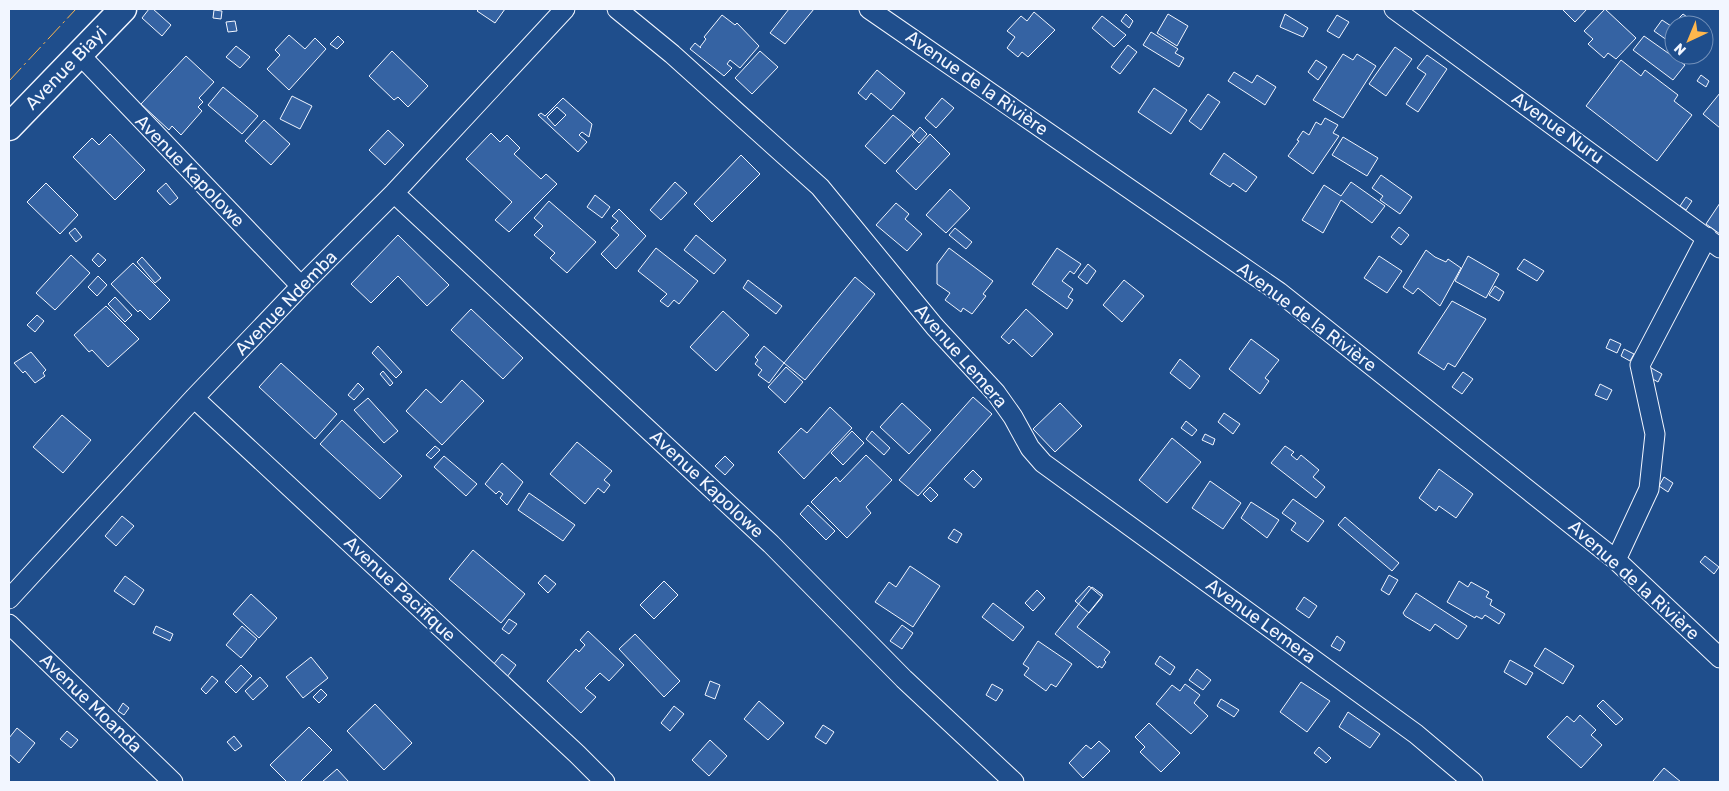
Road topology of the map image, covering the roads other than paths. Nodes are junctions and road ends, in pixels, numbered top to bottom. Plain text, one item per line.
1 (123, 9) edge
2 (565, 9) edge
3 (617, 9) edge
4 (869, 9) edge
5 (1394, 9) edge
6 (80, 55) junction
7 (9, 127) edge
8 (394, 193) junction
9 (1714, 242) edge
10 (301, 286) junction
11 (194, 398) junction
12 (1616, 560) junction
13 (9, 599) edge
14 (9, 624) edge
15 (1720, 658) edge
16 (173, 782) edge
17 (605, 782) edge
18 (1014, 782) edge
19 (1473, 782) edge

1 - 6 street, Avenue Biayi
2 - 8 street, Avenue Ndemba
3 - 19 street, Avenue Lemera
4 - 12 street, Avenue de la Rivière
5 - 9 street, Avenue Nuru
6 - 7 street, Avenue Biayi
6 - 10 street, Avenue Kapolowe
8 - 10 street, Avenue Ndemba
8 - 18 street, Avenue Kapolowe
9 - 12 street
10 - 11 street, Avenue Ndemba
11 - 13 street, Avenue Ndemba
11 - 17 street, Avenue Pacifique
12 - 15 street, Avenue de la Rivière
14 - 16 street, Avenue Moanda

